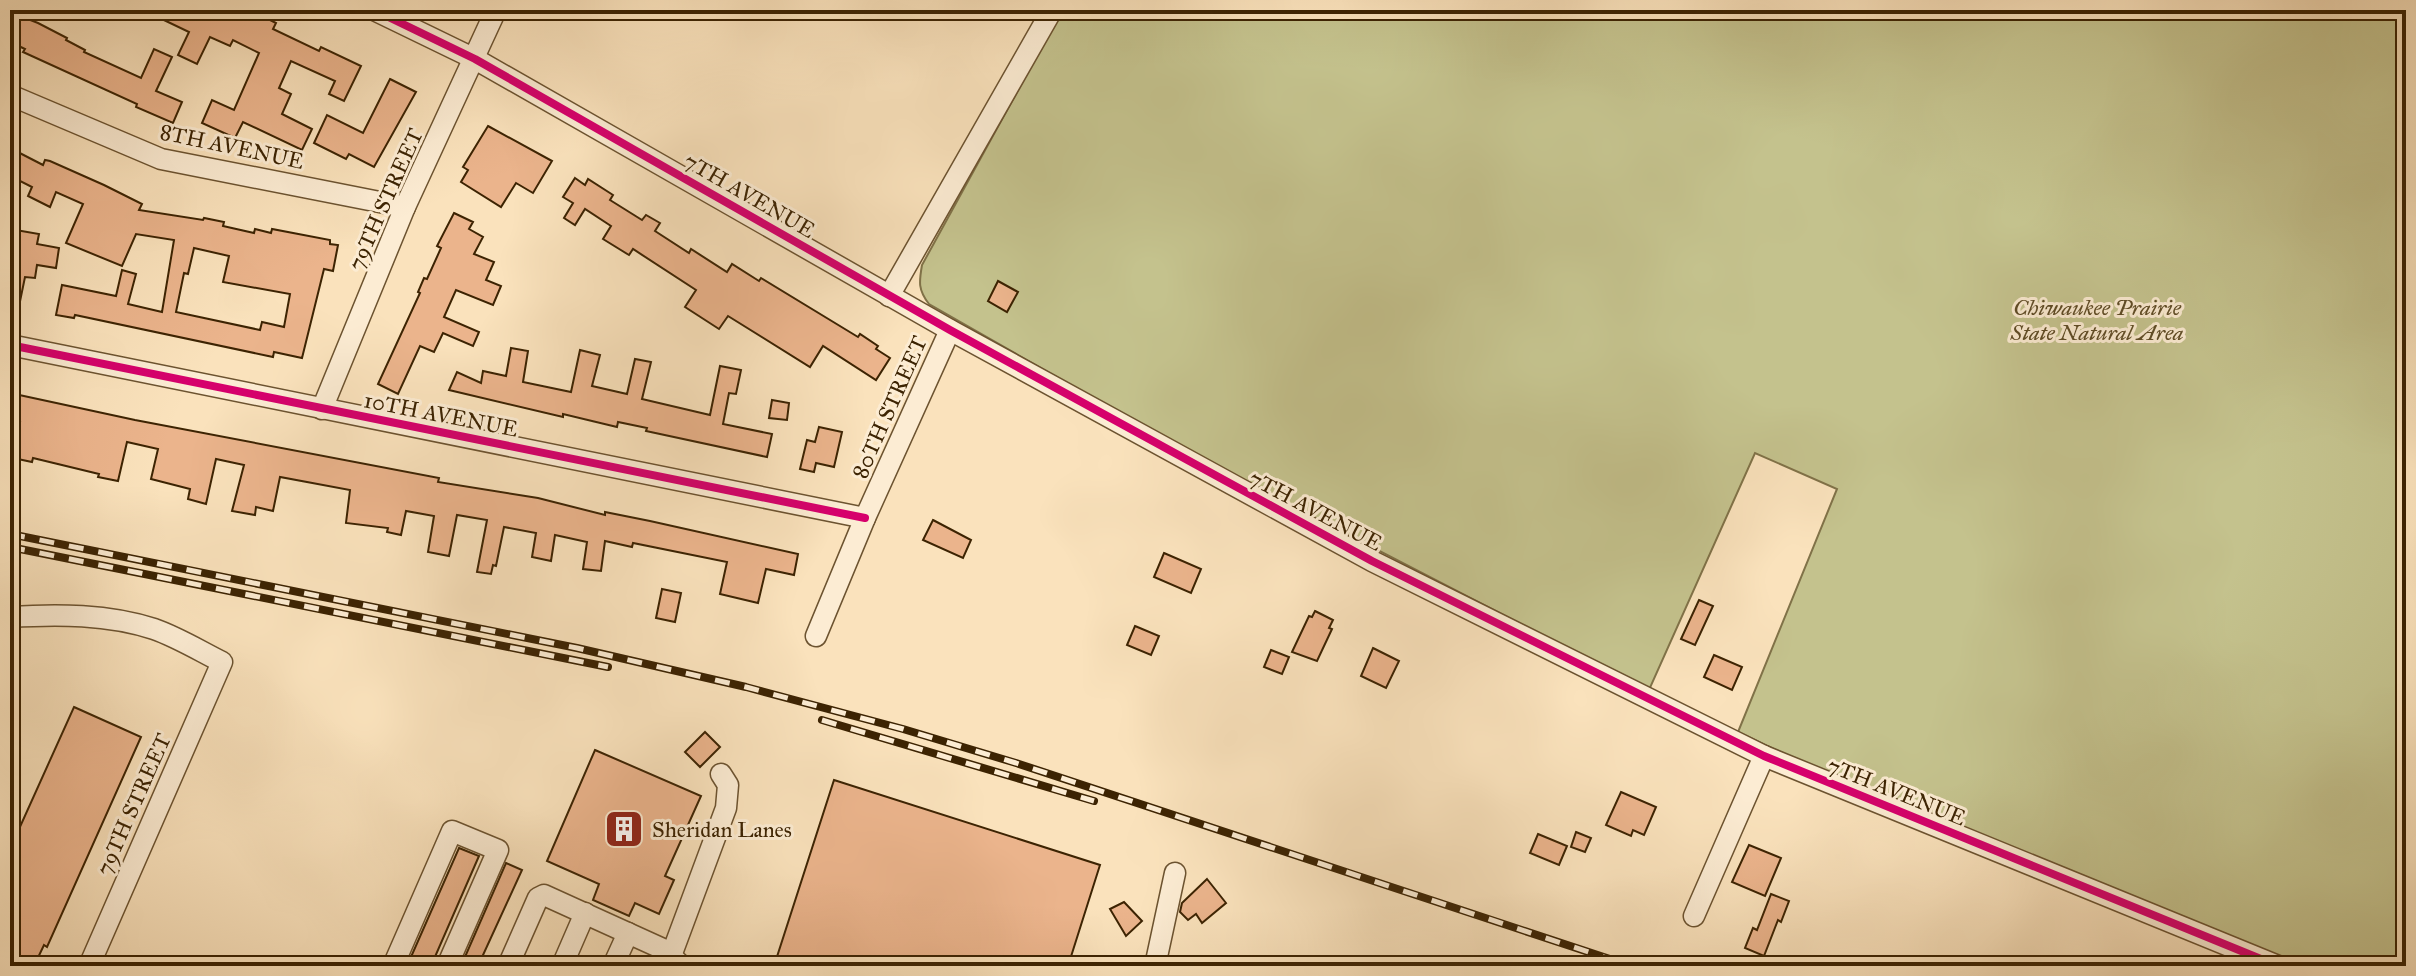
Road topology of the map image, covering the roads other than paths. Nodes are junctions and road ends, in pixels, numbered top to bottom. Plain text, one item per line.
1 (374, 10) edge
2 (496, 10) edge
3 (1052, 10) edge
4 (475, 59) junction
5 (10, 95) edge
6 (405, 207) junction
7 (889, 296) junction
8 (950, 330) junction
9 (10, 345) edge
10 (322, 409) junction
11 (865, 518) junction
12 (10, 617) edge
13 (816, 636) dead end
14 (1764, 756) junction
15 (721, 774) dead end
16 (1175, 873) dead end
17 (585, 913) junction
18 (1694, 916) dead end
19 (628, 933) junction
20 (677, 961) edge
21 (89, 966) edge
22 (393, 966) edge
23 (447, 966) edge
24 (508, 966) edge
25 (562, 966) edge
26 (613, 966) edge
27 (1155, 966) edge
28 (2278, 966) edge

1 - 4 street, 7TH AVENUE
2 - 4 street, 79TH STREET
3 - 7 street
4 - 6 street, 79TH STREET
4 - 7 street, 7TH AVENUE
5 - 6 street, 8TH AVENUE
6 - 10 street, 79TH STREET
7 - 8 street, 7TH AVENUE
8 - 11 street, 80TH STREET
8 - 14 street, 7TH AVENUE
9 - 10 street, 10TH AVENUE
10 - 11 street, 10TH AVENUE
11 - 13 street, 80TH STREET
12 - 21 street, 79TH STREET
14 - 18 street
14 - 28 street, 7TH AVENUE
15 - 20 street
16 - 27 street
17 - 19 street
17 - 24 street
17 - 25 street
19 - 20 street
19 - 26 street
22 - 23 street

